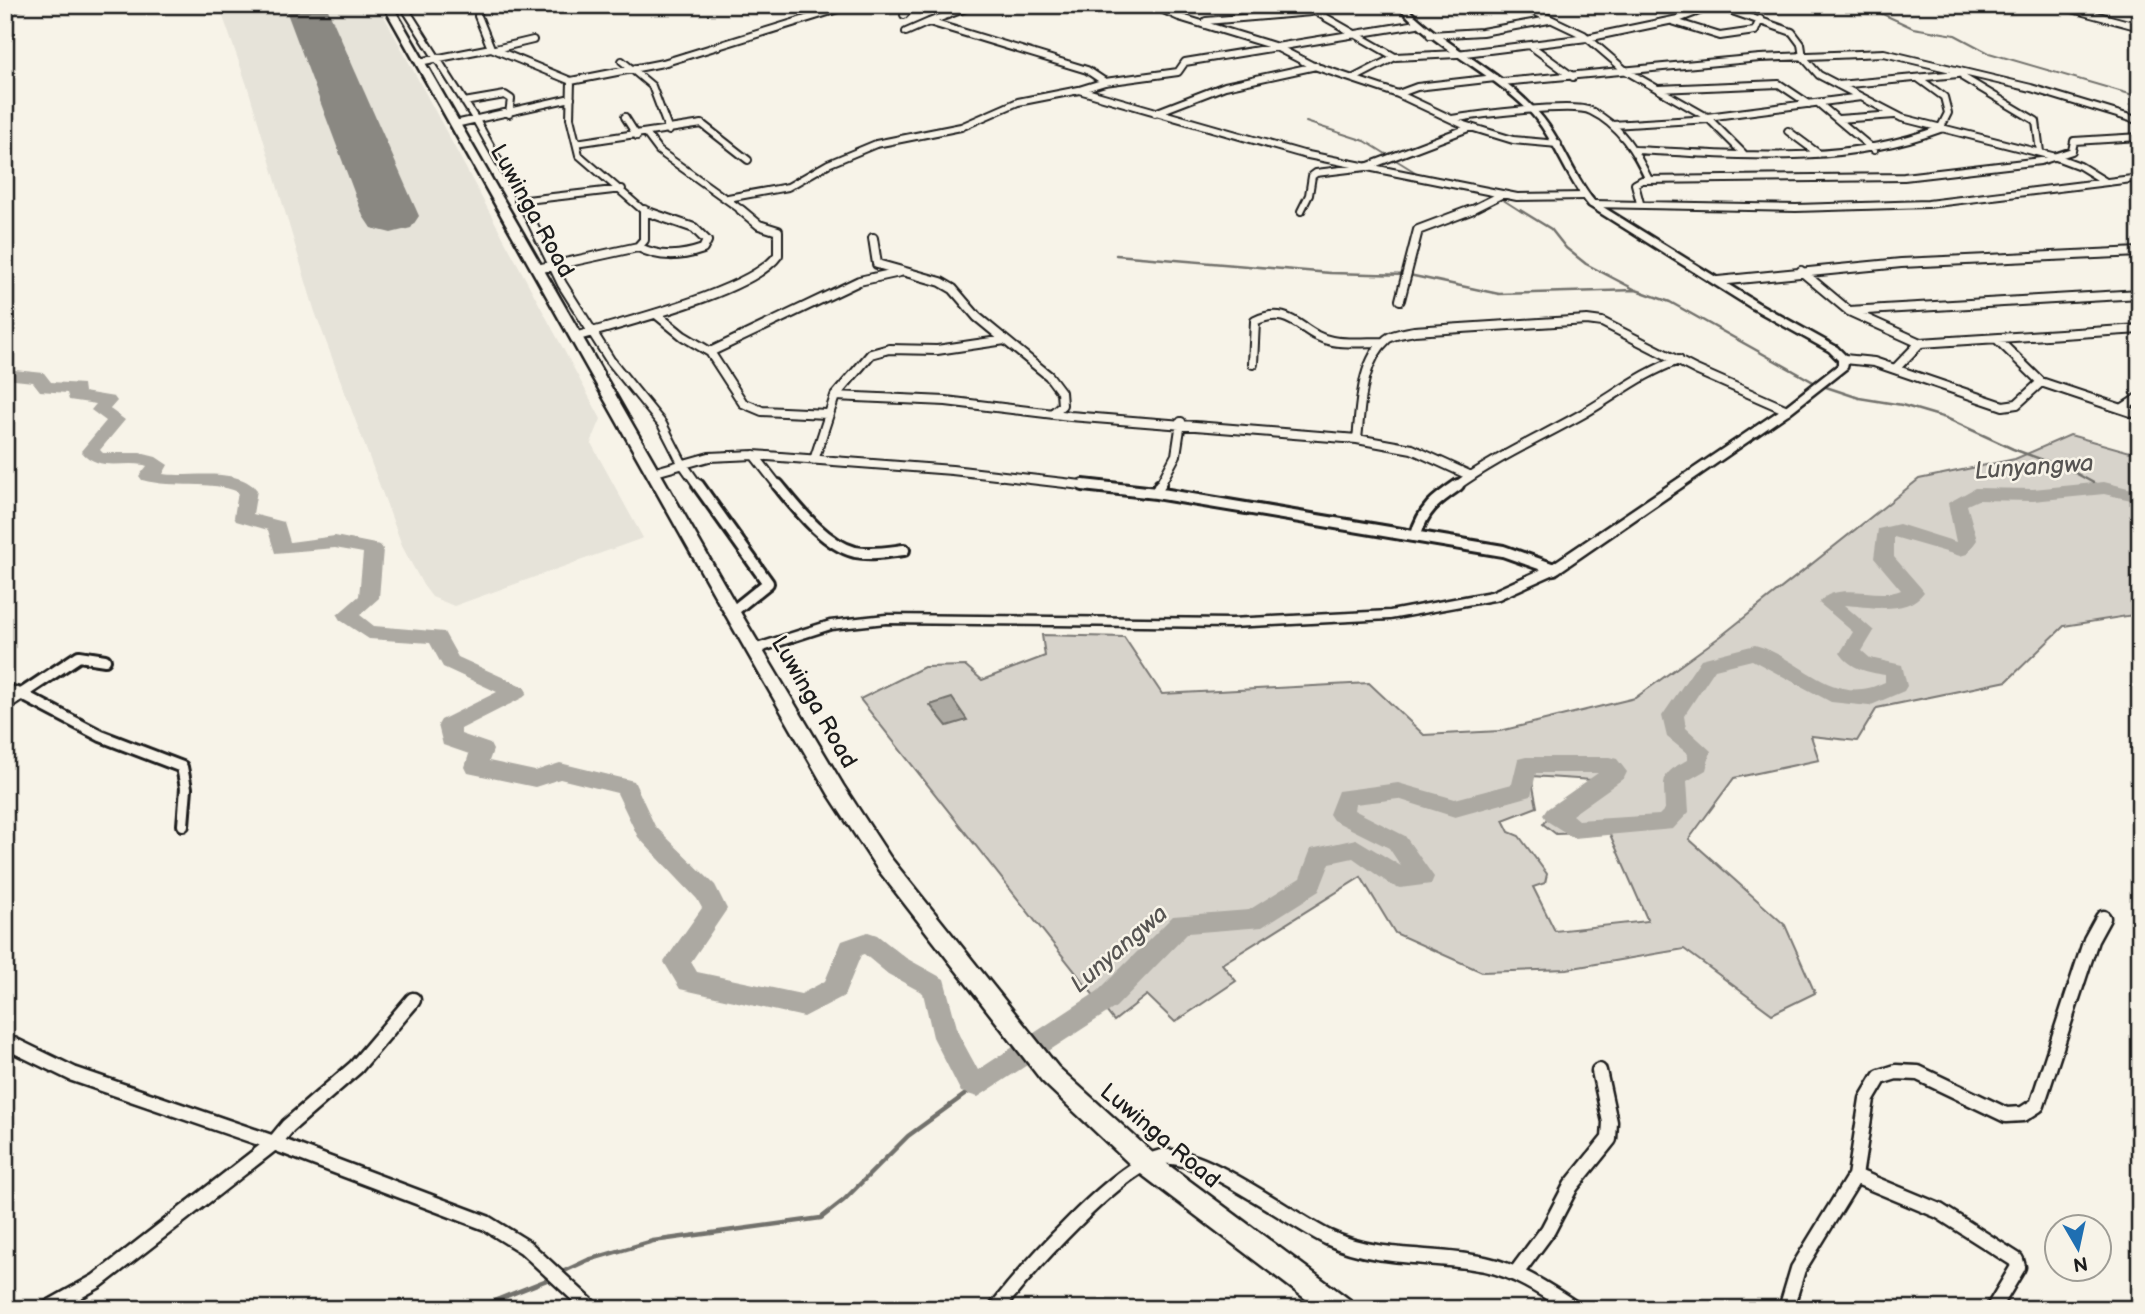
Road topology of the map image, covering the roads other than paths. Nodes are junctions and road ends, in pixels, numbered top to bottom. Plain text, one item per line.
1 (479, 5) edge
2 (851, 5) edge
3 (912, 5) edge
4 (974, 5) edge
5 (1152, 5) edge
6 (1304, 5) edge
7 (1400, 5) edge
8 (1521, 5) edge
9 (2057, 5) edge
10 (2083, 5) edge
11 (2071, 9) junction
12 (1311, 12) junction
13 (904, 15) dead end
14 (401, 16) edge
15 (1760, 19) junction
16 (1549, 20) junction
17 (1672, 21) junction
18 (929, 22) junction
19 (1197, 22) junction
20 (1417, 24) junction
21 (2140, 27) edge
22 (906, 32) dead end
23 (1356, 33) junction
24 (1430, 35) junction
25 (1587, 37) junction
26 (533, 40) dead end
27 (1274, 46) junction
28 (1531, 46) junction
29 (492, 48) junction
30 (1457, 54) junction
31 (1395, 57) junction
32 (1803, 57) junction
33 (427, 60) junction
34 (622, 61) dead end
35 (1315, 66) junction
36 (634, 71) junction
37 (1626, 71) junction
38 (1960, 73) junction
39 (1354, 78) junction
40 (1573, 78) junction
41 (1918, 78) junction
42 (1499, 80) junction
43 (571, 81) junction
44 (1105, 82) junction
45 (1835, 85) junction
46 (1657, 89) junction
47 (1079, 90) junction
48 (1398, 94) junction
49 (1864, 97) junction
50 (571, 98) junction
51 (464, 102) junction
52 (1818, 103) junction
53 (1809, 104) junction
54 (1533, 111) junction
55 (1155, 113) junction
56 (509, 114) junction
57 (1895, 115) junction
58 (625, 117) dead end
59 (1709, 118) junction
60 (1452, 119) junction
61 (1838, 119) junction
62 (476, 120) junction
63 (2140, 121) edge
64 (455, 124) junction
65 (1612, 125) junction
66 (1471, 127) junction
67 (1940, 129) junction
68 (668, 131) junction
69 (1788, 131) dead end
70 (647, 135) junction
71 (637, 136) junction
72 (2140, 137) edge
73 (576, 143) junction
74 (1558, 144) junction
75 (1635, 150) junction
76 (1874, 150) junction
77 (2040, 152) junction
78 (1743, 153) junction
79 (1819, 154) junction
80 (2056, 157) junction
81 (748, 160) dead end
82 (1366, 167) junction
83 (2140, 178) edge
84 (1649, 180) junction
85 (2106, 182) junction
86 (622, 189) junction
87 (1503, 194) junction
88 (728, 198) junction
89 (1589, 200) junction
90 (519, 201) junction
91 (1640, 203) junction
92 (645, 211) junction
93 (1301, 211) dead end
94 (873, 238) dead end
95 (638, 247) junction
96 (2140, 252) edge
97 (877, 264) junction
98 (545, 266) junction
99 (1801, 271) junction
100 (903, 272) junction
101 (859, 281) junction
102 (1718, 281) junction
103 (2140, 294) edge
104 (1400, 300) dead end
105 (1849, 311) junction
106 (656, 314) junction
107 (2140, 329) edge
108 (593, 331) junction
109 (575, 337) junction
110 (1005, 340) junction
111 (1998, 340) junction
112 (1383, 342) junction
113 (1920, 343) junction
114 (710, 352) junction
115 (1843, 359) junction
116 (1679, 360) junction
117 (1253, 364) dead end
118 (1895, 369) junction
119 (2041, 382) junction
120 (835, 396) junction
121 (2140, 397) edge
122 (2123, 408) junction
123 (1787, 410) junction
124 (827, 414) junction
125 (1053, 414) junction
126 (2140, 415) edge
127 (1181, 422) junction
128 (1357, 439) junction
129 (754, 455) junction
130 (814, 460) junction
131 (682, 463) junction
132 (652, 473) junction
133 (1471, 476) junction
134 (1156, 493) junction
135 (1416, 536) junction
136 (904, 550) dead end
137 (1553, 569) junction
138 (732, 612) junction
139 (755, 649) junction
140 (105, 660) dead end
141 (5, 690) edge
142 (21, 694) junction
143 (5, 705) edge
144 (183, 825) dead end
145 (2103, 918) dead end
146 (413, 1000) dead end
147 (5, 1041) edge
148 (1599, 1071) dead end
149 (274, 1143) junction
150 (1146, 1163) junction
151 (1855, 1176) junction
152 (1516, 1273) junction
153 (47, 1309) edge
154 (592, 1309) edge
155 (996, 1309) edge
156 (1341, 1309) edge
157 (1575, 1309) edge
158 (1786, 1309) edge
159 (1993, 1309) edge

1 - 29 street
2 - 36 street
3 - 13 street
4 - 18 street
5 - 19 street
6 - 12 street
7 - 20 street
8 - 16 street
9 - 11 street
10 - 11 street
11 - 21 street
12 - 19 street
12 - 23 street
14 - 33 highway, Luwinga Road
15 - 17 street
15 - 17 street
15 - 32 street
16 - 24 street
16 - 25 street
17 - 25 street
18 - 22 street
18 - 44 street
19 - 27 street
20 - 23 street
20 - 24 street
23 - 27 street
23 - 31 street
24 - 30 street
25 - 28 street
25 - 37 street
26 - 29 street
27 - 35 street
27 - 44 street
28 - 30 street
28 - 40 street
29 - 33 street
29 - 43 street
30 - 31 street
30 - 42 street
31 - 39 street
32 - 37 street
32 - 38 street
32 - 45 street
33 - 51 street
33 - 64 highway, Luwinga Road
34 - 36 street
35 - 39 street
35 - 55 street
36 - 43 street
36 - 68 street
37 - 40 street
37 - 46 street
38 - 41 street
38 - 63 street
38 - 77 street
39 - 48 street
40 - 42 street
41 - 45 street
41 - 67 street
42 - 48 street
42 - 54 street
43 - 50 street
44 - 47 street
45 - 49 street
46 - 53 street
46 - 59 street
47 - 55 street
47 - 88 street
48 - 60 street
49 - 52 street
49 - 57 street
50 - 56 street
50 - 73 street
51 - 56 street
51 - 62 street
52 - 53 street
52 - 61 street
53 - 59 street
54 - 60 street
54 - 65 street
54 - 74 street
55 - 82 street
56 - 62 street
57 - 61 street
57 - 67 street
58 - 71 street
59 - 65 street
59 - 78 street
60 - 66 street
61 - 76 street
62 - 64 street
62 - 90 street
64 - 98 highway, Luwinga Road
65 - 75 street
66 - 74 street
66 - 82 street
67 - 76 street
67 - 77 street
68 - 70 street
68 - 81 street
69 - 79 street
70 - 71 street
70 - 88 street
71 - 73 street
72 - 80 street
73 - 86 street
74 - 89 street
75 - 78 street
75 - 84 street
76 - 79 street
77 - 80 street
78 - 79 street
80 - 84 street
80 - 85 street
82 - 87 street
82 - 93 street
83 - 85 street
84 - 91 street
85 - 91 street
86 - 90 street
86 - 92 street
87 - 89 street
87 - 104 street
88 - 106 street
89 - 91 street
89 - 102 street
90 - 98 street
92 - 95 street
92 - 95 street
94 - 97 street
95 - 98 street
96 - 99 street
97 - 100 street
97 - 101 street
98 - 108 street
98 - 109 highway, Luwinga Road
99 - 102 street
99 - 105 street
100 - 101 street
100 - 110 street
101 - 114 street
102 - 115 street
103 - 105 street
105 - 113 street
106 - 108 street
106 - 114 street
107 - 111 street
108 - 109 street
108 - 131 street
109 - 132 highway, Luwinga Road
110 - 120 street
110 - 125 street
111 - 113 street
111 - 119 street
112 - 116 street
112 - 117 street
112 - 128 street
113 - 118 street
114 - 124 street
115 - 118 street
115 - 123 street
116 - 123 street
116 - 133 street
118 - 119 street
119 - 122 street
120 - 124 street
120 - 125 street
121 - 122 street
122 - 126 street
123 - 137 street
124 - 130 street
125 - 127 street
127 - 128 street
127 - 134 street
128 - 133 street
129 - 130 street
129 - 131 street
129 - 136 street
130 - 134 street
131 - 132 street
131 - 138 street
132 - 138 highway, Luwinga Road
133 - 135 street
134 - 135 street
135 - 137 street
137 - 139 street
138 - 139 highway, Luwinga Road
139 - 150 highway, Luwinga Road
140 - 142 street
141 - 142 street
142 - 143 street
142 - 144 street
145 - 151 street
146 - 149 street
147 - 149 street
148 - 152 street
149 - 153 street
149 - 154 street
150 - 152 street
150 - 155 street
150 - 156 highway, Luwinga Road
151 - 158 street
151 - 159 street
152 - 157 street

